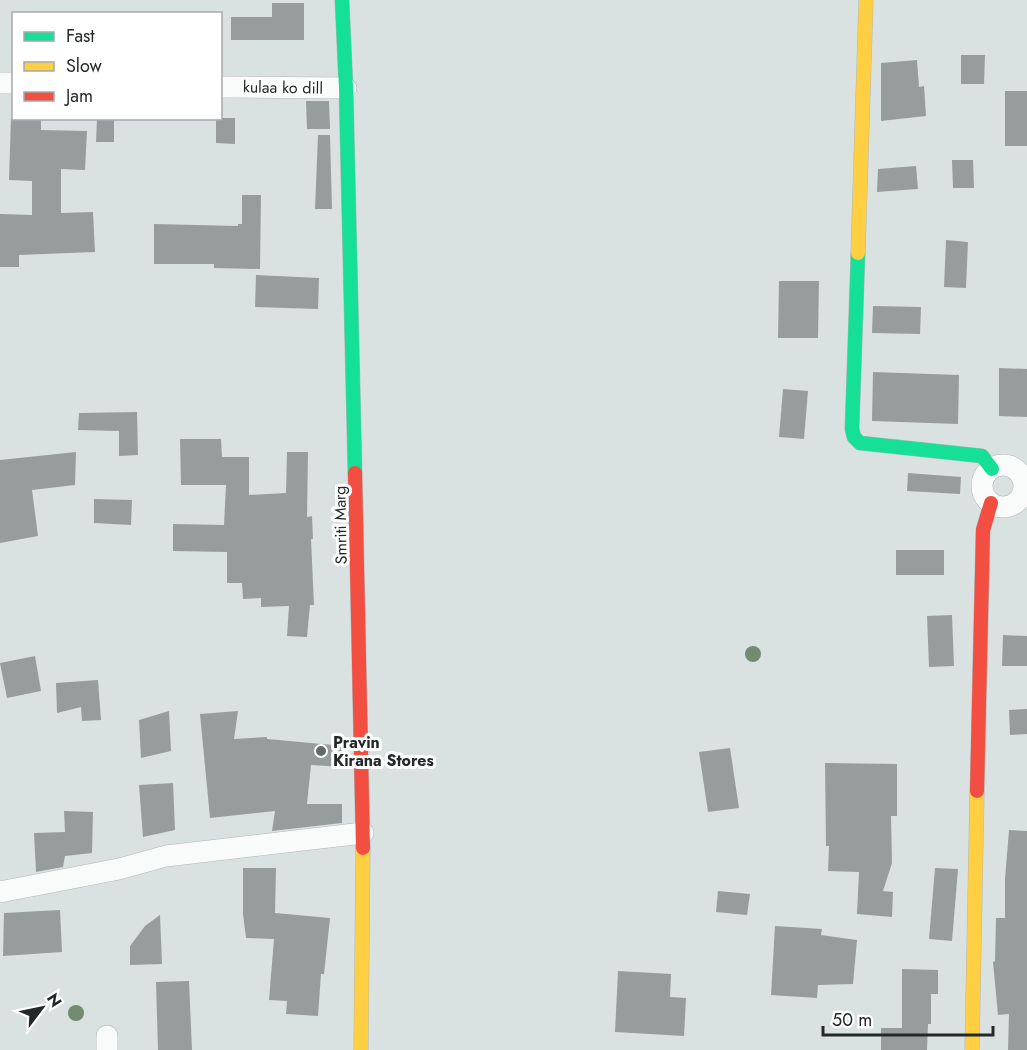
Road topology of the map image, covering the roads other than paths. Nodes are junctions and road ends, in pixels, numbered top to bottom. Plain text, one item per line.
1 (342, 0) edge
2 (866, 0) edge
3 (222, 87) edge
4 (346, 88) junction
5 (992, 469) junction
6 (1026, 486) edge
7 (991, 503) junction
8 (363, 833) junction
9 (0, 892) edge
10 (361, 1050) edge
11 (972, 1050) edge

1 - 4 street, Smriti Marg
2 - 5 street
3 - 4 street, kulaa ko dill
4 - 8 street, Smriti Marg
5 - 6 street
5 - 7 street
6 - 7 street
7 - 11 street
8 - 9 street
8 - 10 street, Smriti Marg

